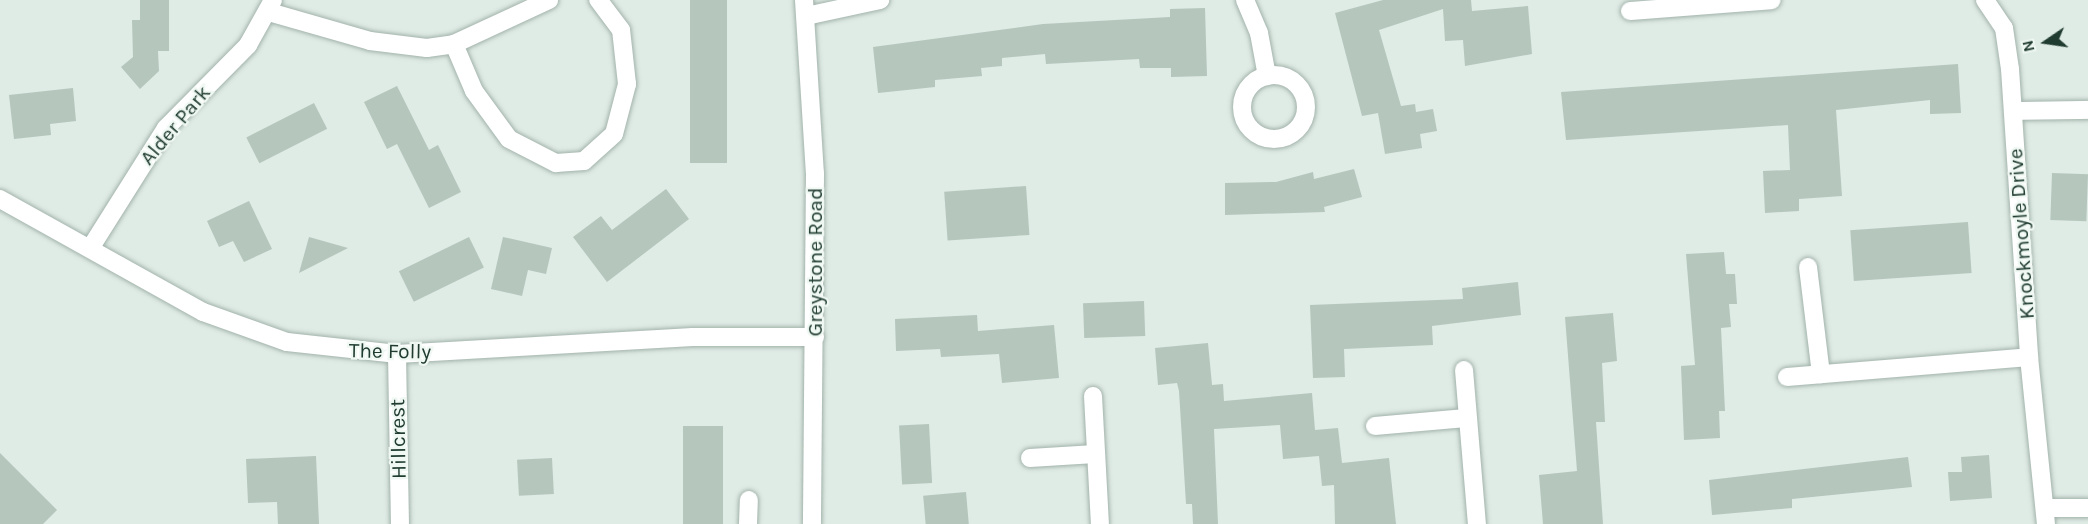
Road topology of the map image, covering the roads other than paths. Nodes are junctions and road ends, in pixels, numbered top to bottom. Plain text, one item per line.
1 (549, 0) edge
2 (598, 0) edge
3 (880, 0) edge
4 (1245, 0) edge
5 (1772, 0) edge
6 (1985, 0) edge
7 (271, 6) edge
8 (805, 8) edge
9 (1630, 11) dead end
10 (454, 44) junction
11 (1267, 76) dead end
12 (2088, 110) edge
13 (2013, 111) junction
14 (0, 199) edge
15 (91, 247) junction
16 (1808, 267) dead end
17 (815, 337) junction
18 (397, 354) junction
19 (2029, 357) junction
20 (1464, 370) dead end
21 (1821, 374) junction
22 (1787, 377) dead end
23 (1093, 396) dead end
24 (1466, 418) junction
25 (1375, 426) dead end
26 (1095, 454) junction
27 (1030, 458) dead end
28 (749, 500) dead end
29 (2088, 508) edge
30 (2046, 516) edge
31 (400, 524) edge
32 (748, 524) edge
33 (812, 524) edge
34 (1100, 524) edge
35 (1477, 524) edge

1 - 10 street, Alder Park
2 - 10 street
3 - 8 street
4 - 11 street
5 - 9 street
6 - 13 street, Knockmoyle Drive
7 - 10 street, Alder Park
7 - 15 street, Alder Park
8 - 17 street, Greystone Road
12 - 13 street
13 - 19 street, Knockmoyle Drive
14 - 15 street, The Folly
15 - 18 street, The Folly
16 - 21 street
17 - 18 street, The Folly
17 - 33 street, Greystone Road
18 - 31 street, Hillcrest
19 - 21 street
19 - 30 street, Knockmoyle Drive
20 - 24 street
21 - 22 street
23 - 26 street
24 - 25 street
24 - 35 street
26 - 27 street
26 - 34 street
28 - 32 street
29 - 30 street, Knockmoyle Drive

